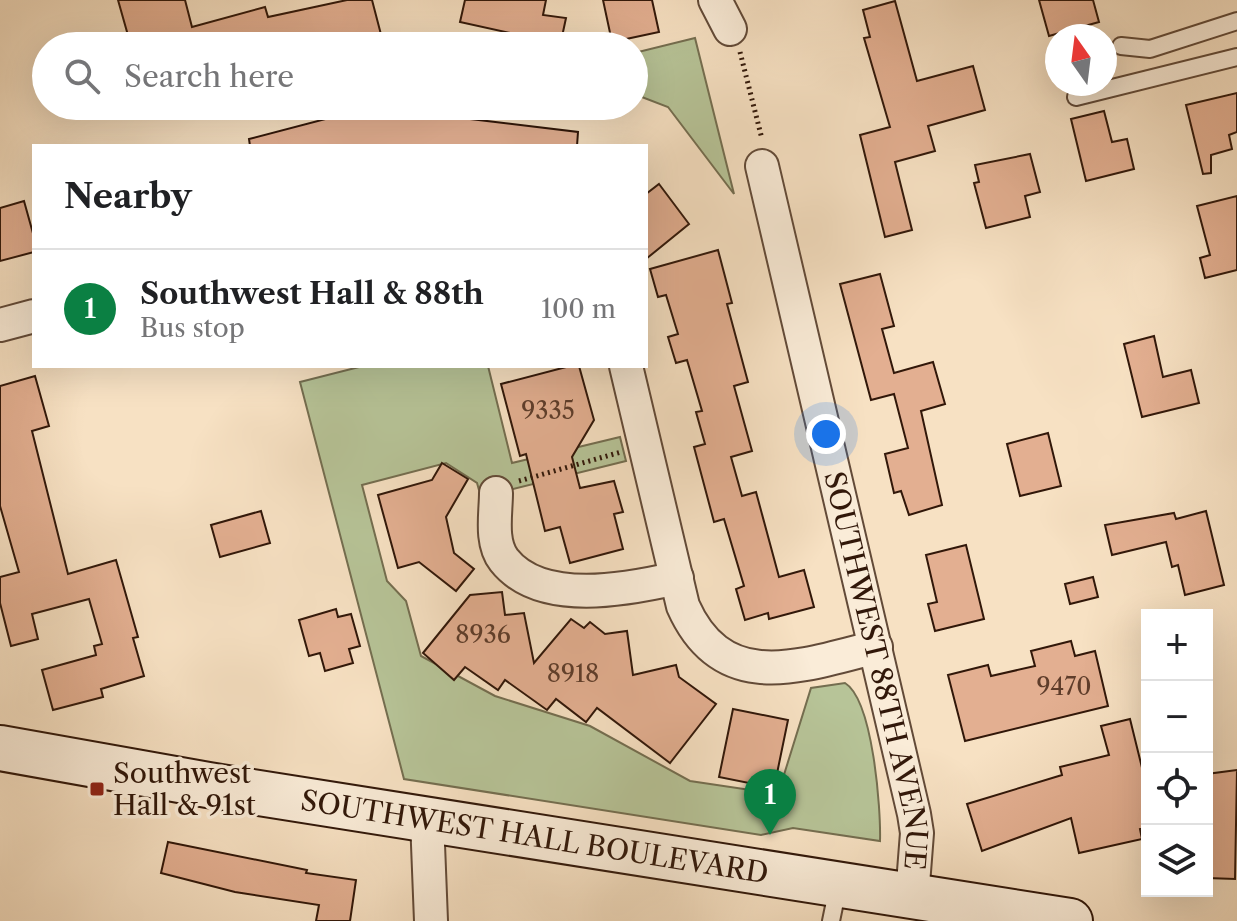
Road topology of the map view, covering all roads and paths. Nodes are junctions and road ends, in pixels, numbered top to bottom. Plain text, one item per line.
1 (715, 0) edge
2 (1237, 21) edge
3 (730, 29) joint
4 (1121, 46) dead end
5 (1237, 57) edge
6 (1076, 97) dead end
7 (762, 166) joint
8 (32, 317) edge
9 (0, 325) edge
10 (626, 368) edge
11 (622, 452) dead end
12 (496, 493) joint
13 (677, 578) junction
14 (876, 647) junction
15 (0, 748) edge
16 (427, 819) junction
17 (835, 903) edge
18 (910, 903) junction
19 (431, 921) edge
20 (1070, 921) edge

1 - 3 street
2 - 4 lane
3 - 7 path
5 - 6 lane
7 - 14 street, SOUTHWEST 88TH AVENUE
8 - 9 street
10 - 13 street
11 - 12 path
12 - 13 street
13 - 14 street
14 - 18 street, SOUTHWEST 88TH AVENUE
15 - 16 main road, SOUTHWEST HALL BOULEVARD
16 - 17 main road, SOUTHWEST HALL BOULEVARD
16 - 19 street
17 - 18 main road, SOUTHWEST HALL BOULEVARD
18 - 20 main road, SOUTHWEST HALL BOULEVARD

